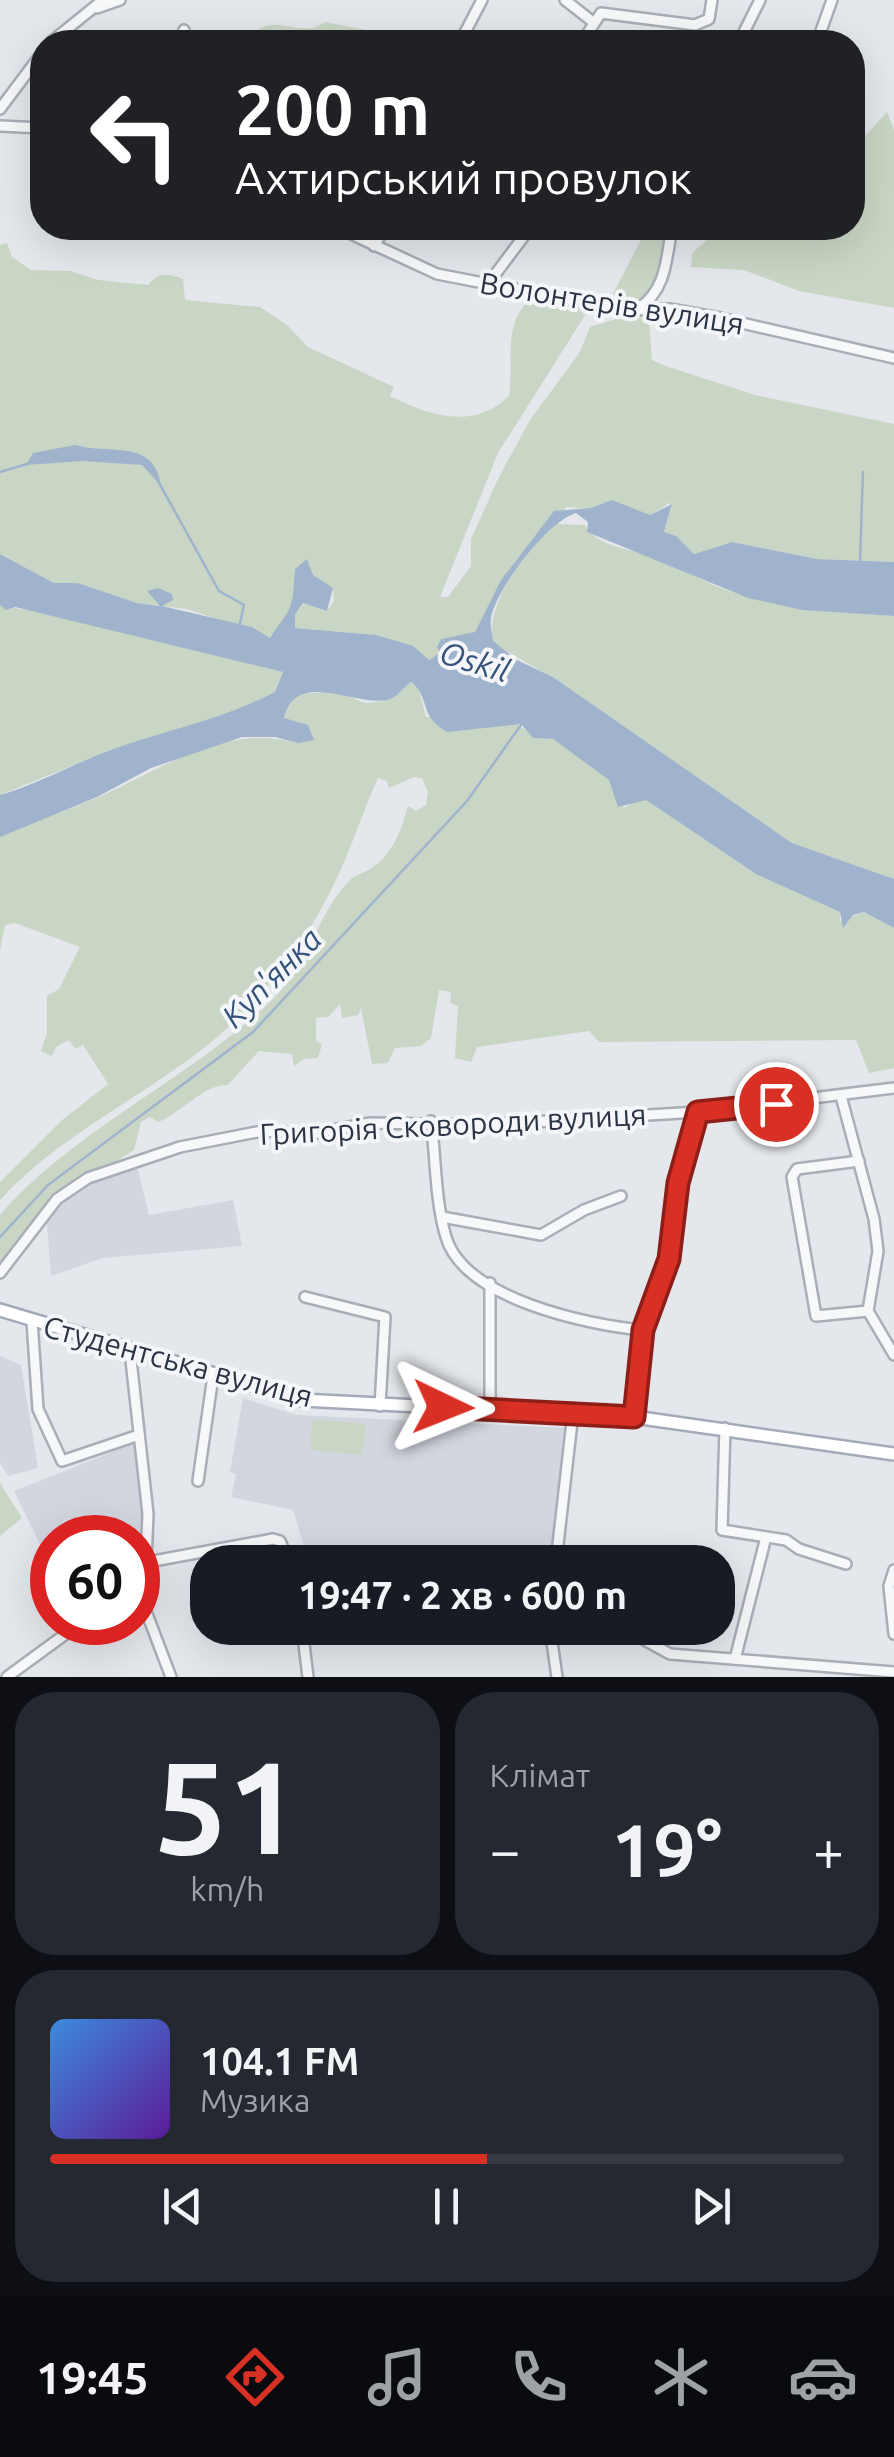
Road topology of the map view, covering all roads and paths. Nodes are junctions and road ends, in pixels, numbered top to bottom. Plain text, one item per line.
1 (103, 0) edge
2 (120, 0) edge
3 (482, 0) edge
4 (566, 0) edge
5 (712, 0) edge
6 (760, 0) edge
7 (832, 0) edge
8 (85, 12) junction
9 (593, 22) junction
10 (65, 30) edge
11 (466, 30) edge
12 (589, 30) edge
13 (745, 30) edge
14 (821, 30) edge
15 (30, 69) edge
16 (0, 109) edge
17 (0, 126) edge
18 (30, 127) edge
19 (362, 240) edge
20 (378, 240) edge
21 (521, 240) edge
22 (669, 240) edge
23 (374, 246) junction
24 (488, 284) junction
25 (637, 309) junction
26 (894, 358) edge
27 (894, 1088) edge
28 (841, 1096) junction
29 (698, 1112) junction
30 (431, 1121) junction
31 (859, 1161) junction
32 (621, 1196) dead end
33 (442, 1216) junction
34 (0, 1273) edge
35 (490, 1283) junction
36 (304, 1297) dead end
37 (0, 1310) edge
38 (868, 1312) junction
39 (32, 1322) junction
40 (643, 1330) junction
41 (130, 1351) junction
42 (894, 1355) edge
43 (213, 1376) junction
44 (380, 1406) junction
45 (490, 1408) junction
46 (573, 1412) junction
47 (634, 1417) junction
48 (725, 1428) junction
49 (140, 1434) junction
50 (894, 1454) edge
51 (198, 1482) dead end
52 (145, 1515) edge
53 (766, 1537) junction
54 (240, 1545) edge
55 (282, 1545) edge
56 (558, 1545) edge
57 (190, 1554) edge
58 (160, 1560) edge
59 (846, 1564) dead end
60 (894, 1570) edge
61 (894, 1634) edge
62 (50, 1645) edge
63 (157, 1645) edge
64 (304, 1645) edge
65 (552, 1645) edge
66 (654, 1645) edge
67 (735, 1659) junction
68 (894, 1672) edge
69 (6, 1677) edge
70 (170, 1677) edge
71 (308, 1677) edge
72 (557, 1677) edge

1 - 8 street
2 - 8 street
3 - 11 street
4 - 9 street
5 - 9 street
6 - 13 street
7 - 14 street
8 - 10 street
9 - 12 street
15 - 16 street
17 - 18 street
19 - 23 street, Волонтерів вулиця
20 - 23 street
21 - 24 street
22 - 25 street
23 - 24 street, Волонтерів вулиця
24 - 25 street, Волонтерів вулиця
25 - 26 street, Волонтерів вулиця
27 - 28 street, Григорія Сковороди вулиця
28 - 29 street, Григорія Сковороди вулиця
28 - 31 street
29 - 30 street, Григорія Сковороди вулиця
29 - 40 street
30 - 33 street
30 - 34 street, Григорія Сковороди вулиця
31 - 38 street
31 - 38 street
32 - 33 street
33 - 35 street
35 - 40 street
35 - 45 street
36 - 44 street
37 - 39 main road, Студентська вулиця
38 - 42 street
39 - 41 main road, Студентська вулиця
39 - 49 street
40 - 47 street
41 - 43 main road, Студентська вулиця
41 - 49 street
43 - 44 main road, Студентська вулиця
43 - 51 street
44 - 45 main road, Студентська вулиця
45 - 46 main road, Студентська вулиця
46 - 47 main road, Студентська вулиця
46 - 56 street
47 - 48 main road, Студентська вулиця
48 - 50 main road, Студентська вулиця
48 - 53 street
49 - 52 street
53 - 59 street
53 - 67 street
54 - 55 street
57 - 58 street
60 - 61 street
62 - 69 street
63 - 70 street
64 - 71 street
65 - 72 street
66 - 67 street
67 - 68 street

